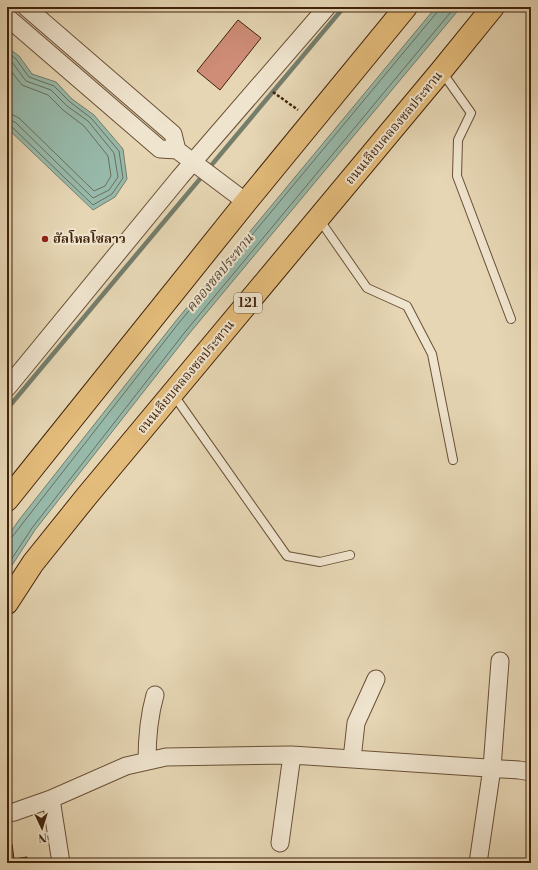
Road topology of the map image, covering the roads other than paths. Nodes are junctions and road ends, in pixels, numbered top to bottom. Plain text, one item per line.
1 (26, 7) edge
2 (327, 7) edge
3 (406, 7) edge
4 (493, 7) edge
5 (7, 17) edge
6 (441, 71) junction
7 (116, 84) junction
8 (103, 99) junction
9 (177, 150) junction
10 (195, 164) junction
11 (243, 200) junction
12 (318, 219) junction
13 (512, 319) dead end
14 (7, 388) edge
15 (172, 394) junction
16 (453, 460) dead end
17 (7, 500) edge
18 (350, 555) dead end
19 (7, 603) edge
20 (500, 661) dead end
21 (376, 679) dead end
22 (155, 695) dead end
23 (292, 755) junction
24 (352, 759) junction
25 (147, 761) junction
26 (492, 768) junction
27 (531, 772) edge
28 (51, 799) junction
29 (7, 813) edge
30 (280, 843) dead end
31 (61, 863) edge
32 (478, 863) edge

1 - 7 street
2 - 10 street
3 - 11 main road
4 - 6 main road, ถนนเลียบคลองชลประทาน / 121
5 - 8 street
6 - 12 main road, ถนนเลียบคลองชลประทาน / 121
6 - 13 lane
7 - 8 street
7 - 9 street
8 - 9 street
9 - 10 street
10 - 11 street
10 - 14 street
11 - 17 main road
12 - 15 main road, ถนนเลียบคลองชลประทาน / 121
12 - 16 lane
15 - 18 lane
15 - 19 main road, ถนนเลียบคลองชลประทาน / 121
20 - 26 street
21 - 24 street
22 - 25 street
23 - 24 street
23 - 25 street
23 - 30 street
24 - 26 street
25 - 28 street
26 - 27 street
26 - 32 street
28 - 29 street
28 - 31 street

